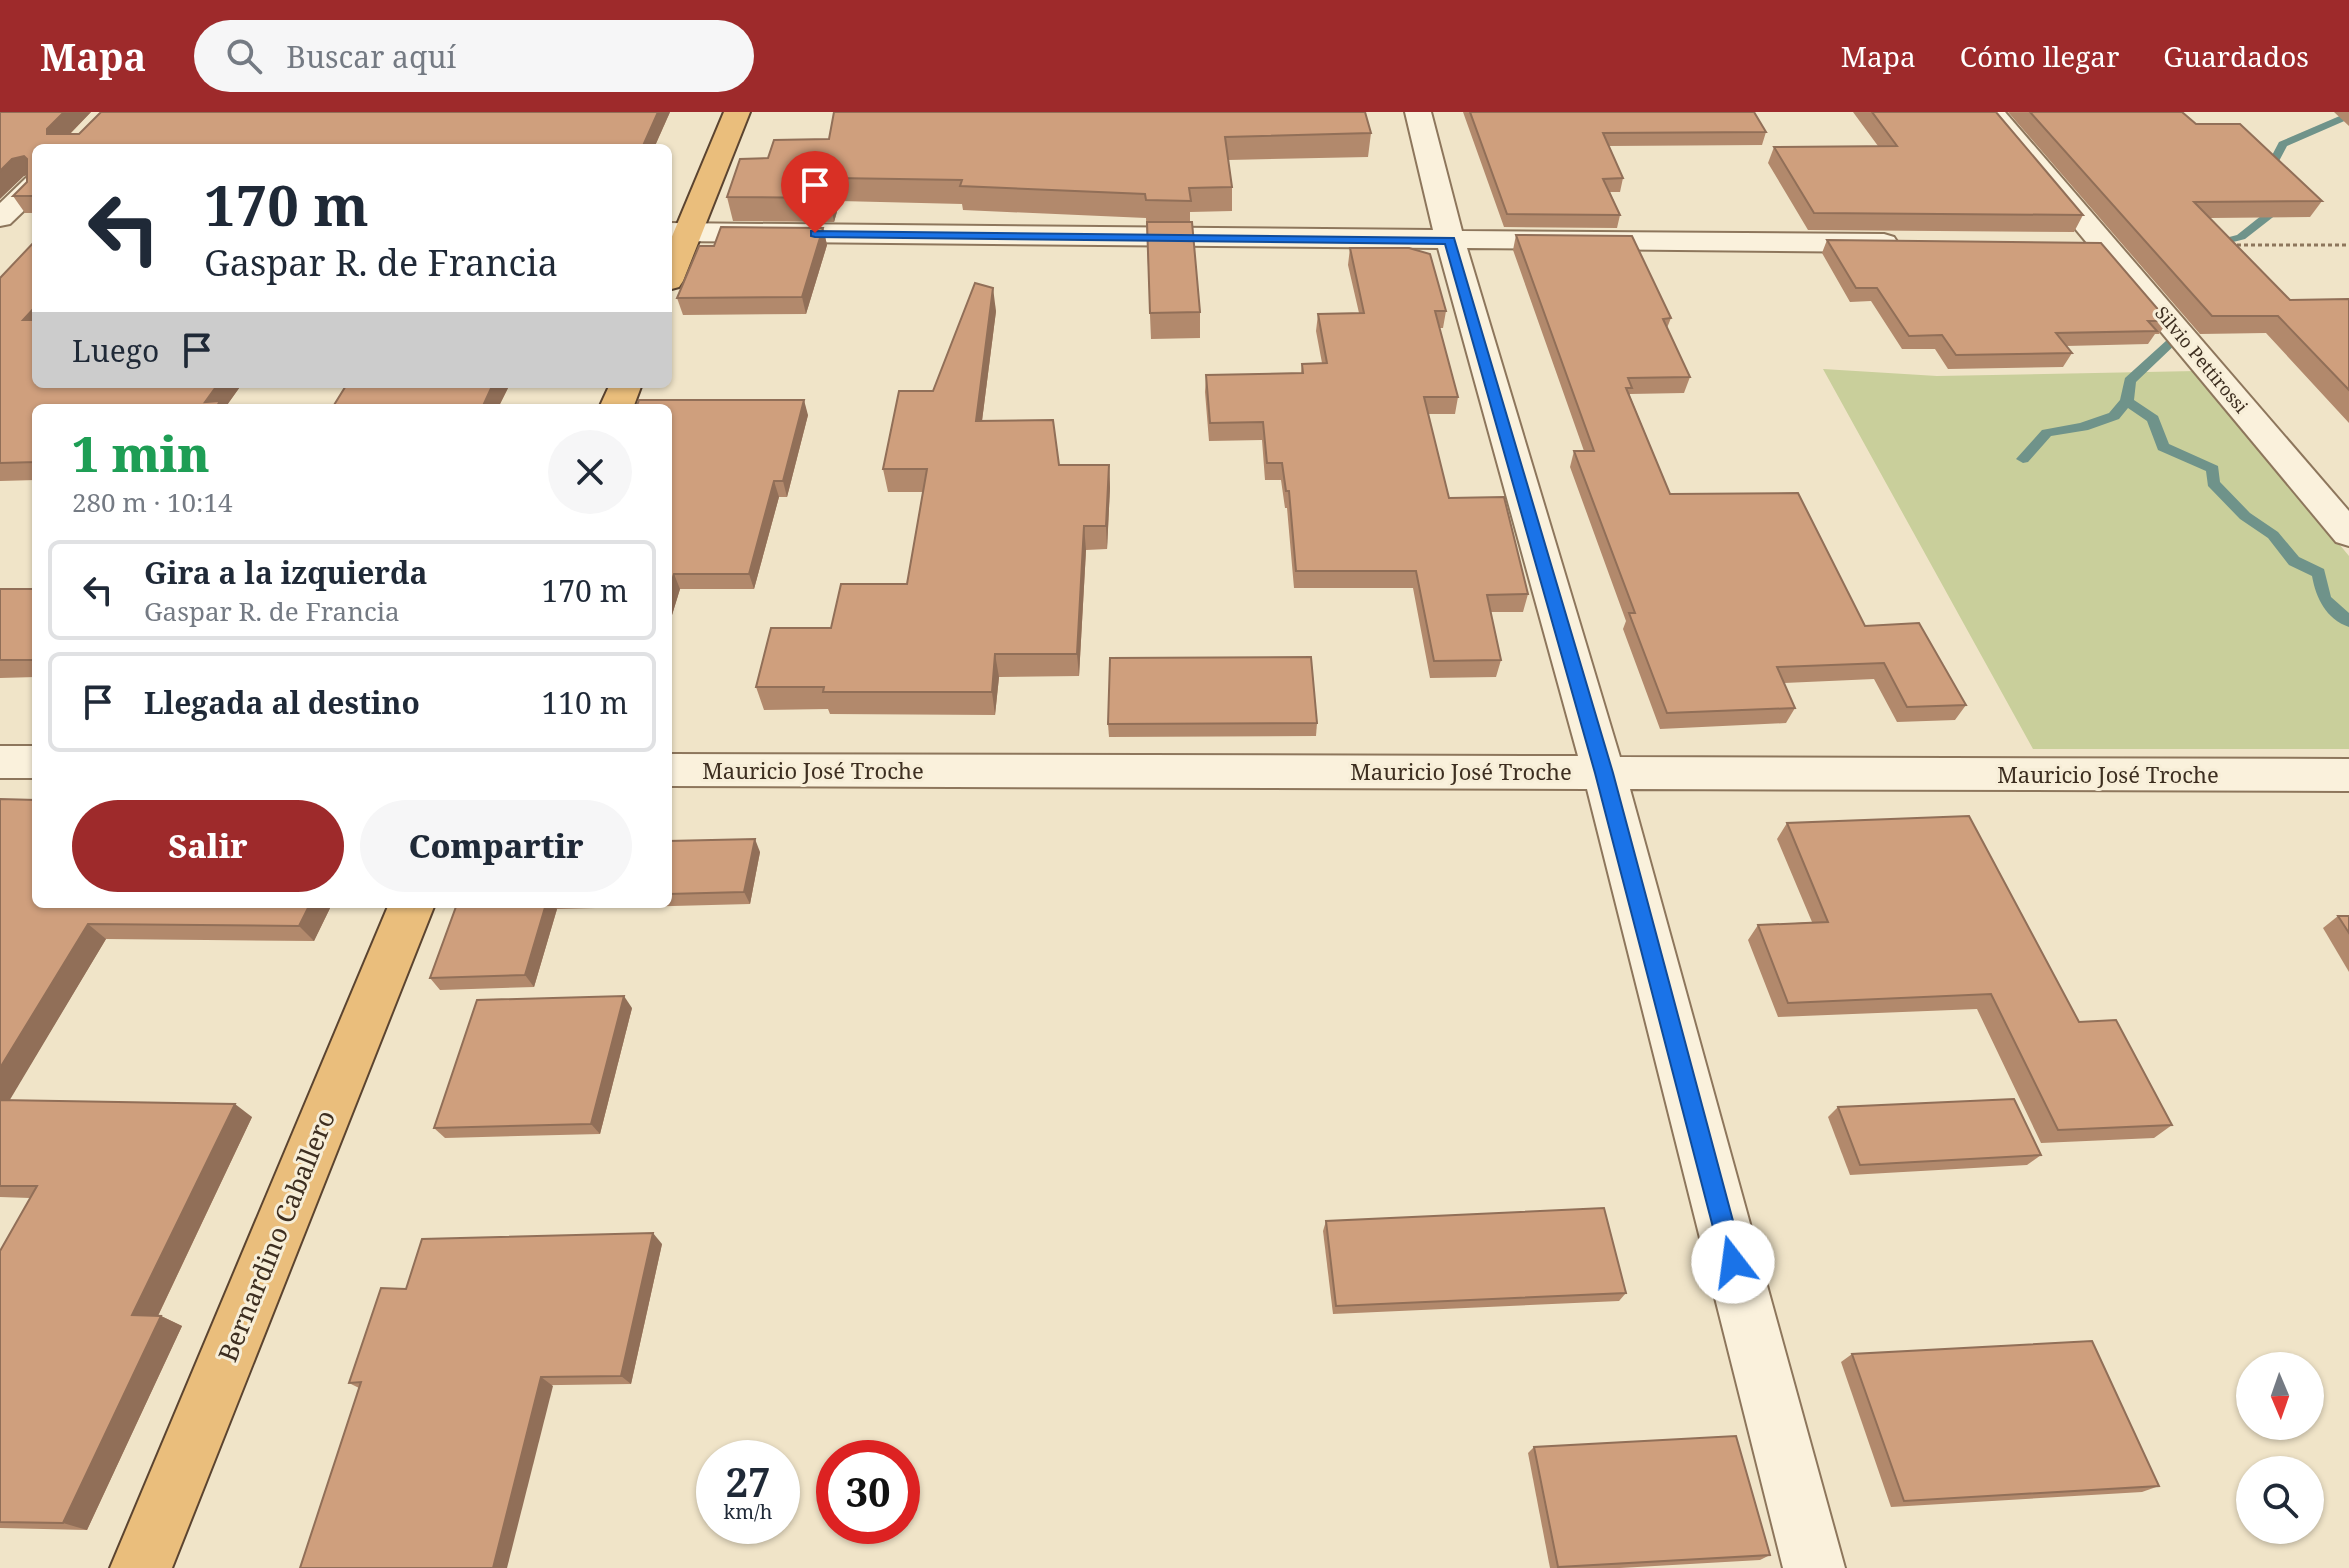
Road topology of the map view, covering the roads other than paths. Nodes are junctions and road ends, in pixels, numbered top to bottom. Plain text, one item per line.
1 (737, 112) edge
2 (1418, 112) edge
3 (1991, 112) edge
4 (32, 188) edge
5 (0, 218) edge
6 (0, 226) edge
7 (32, 227) edge
8 (678, 232) edge
9 (1450, 240) junction
10 (1911, 243) edge
11 (2071, 244) edge
12 (2103, 244) junction
13 (672, 261) edge
14 (2349, 534) edge
15 (0, 762) edge
16 (32, 762) edge
17 (672, 770) edge
18 (1604, 773) junction
19 (2349, 775) edge
20 (410, 908) edge
21 (141, 1568) edge
22 (1814, 1568) edge

1 - 8 highway
2 - 9 street
3 - 12 street, Silvio Pettirossi
4 - 5 street
6 - 7 street
8 - 9 street
8 - 13 highway
9 - 10 street
9 - 18 street
11 - 12 street
12 - 14 street, Silvio Pettirossi
15 - 16 street
17 - 18 street, Mauricio José Troche
18 - 19 street, Mauricio José Troche
18 - 22 street
20 - 21 highway, Bernardino Caballero

